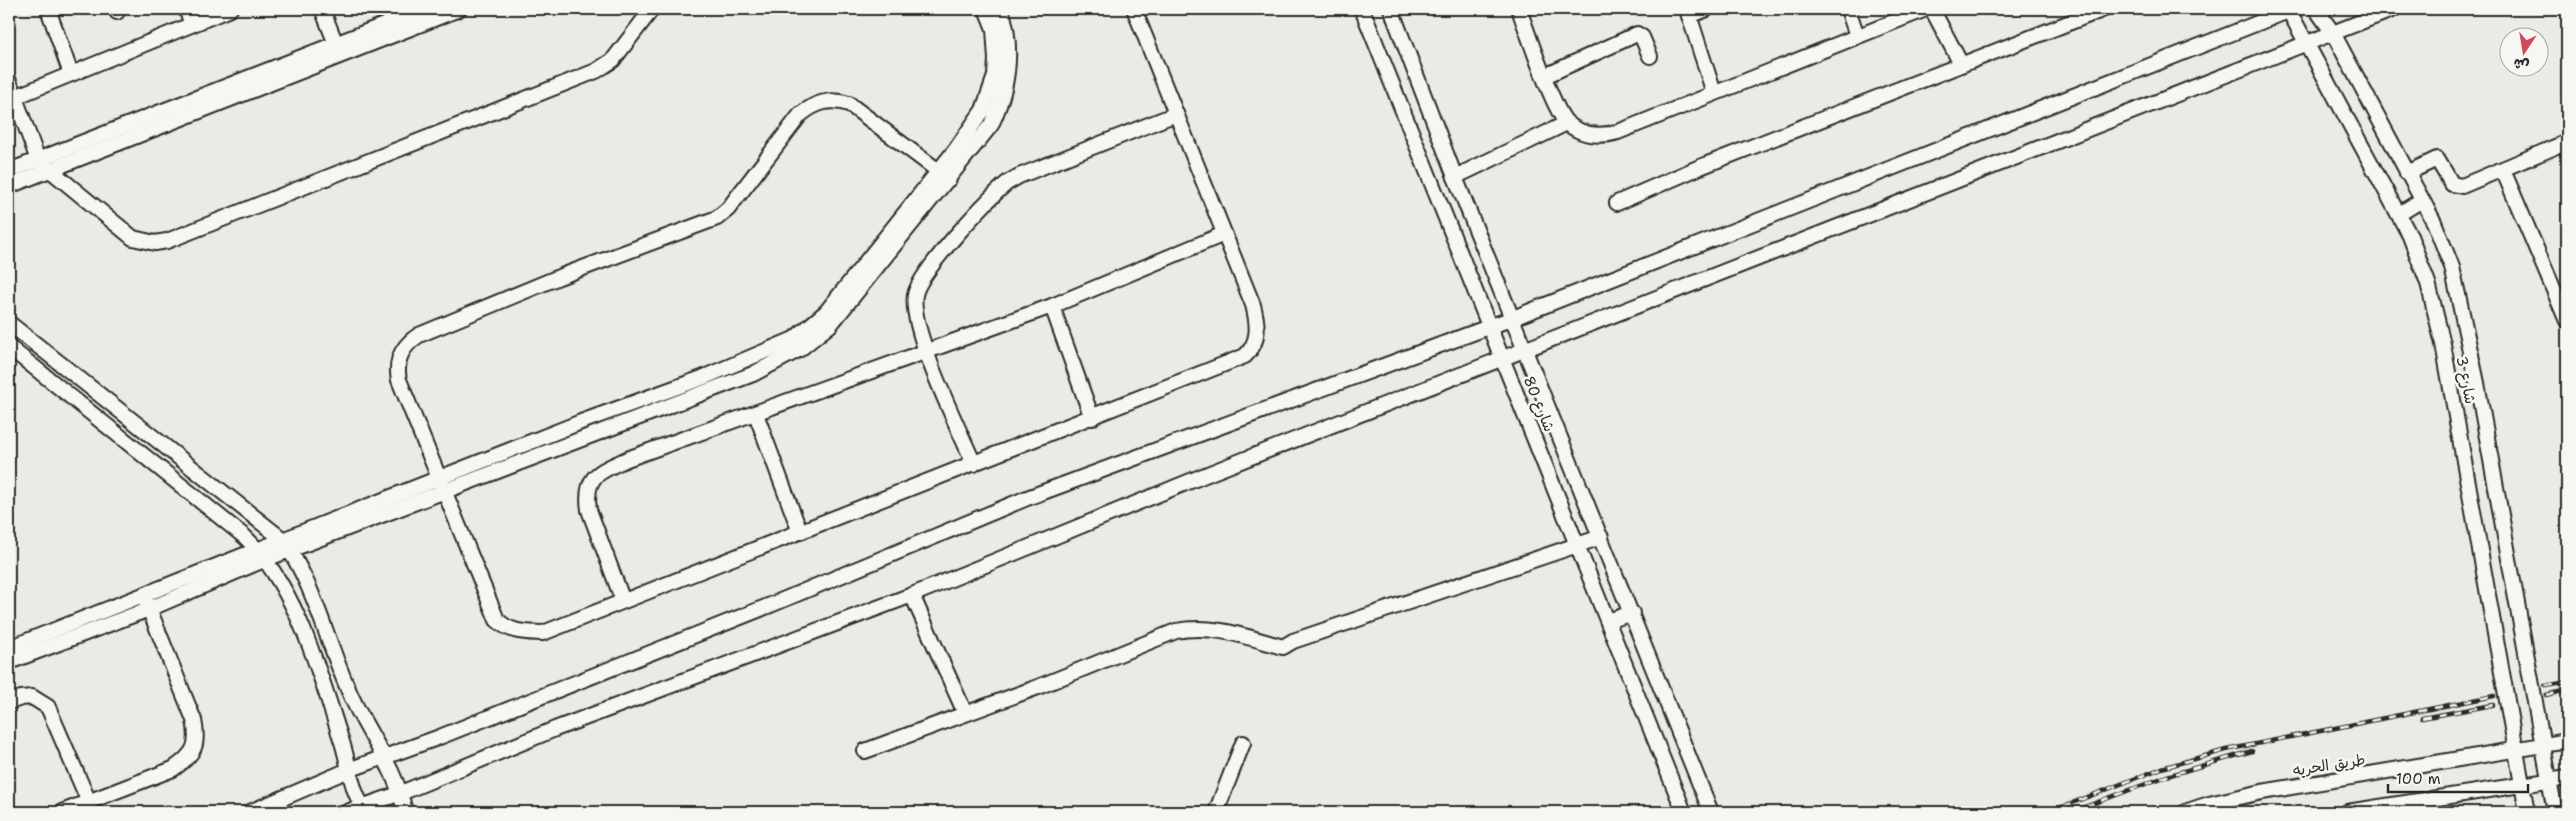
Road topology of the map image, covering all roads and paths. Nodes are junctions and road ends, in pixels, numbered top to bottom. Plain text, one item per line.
1 (48, 9) edge
2 (186, 9) edge
3 (230, 9) edge
4 (322, 9) edge
5 (424, 9) edge
6 (459, 9) edge
7 (652, 9) edge
8 (986, 9) edge
9 (1001, 9) edge
10 (1134, 9) edge
11 (1362, 9) edge
12 (1391, 9) edge
13 (1519, 9) edge
14 (1707, 9) edge
15 (1848, 9) edge
16 (1926, 9) edge
17 (1932, 9) edge
18 (2104, 9) edge
19 (2290, 9) edge
20 (2316, 9) edge
21 (2394, 9) edge
22 (1688, 12) edge
23 (192, 24) junction
24 (2333, 33) junction
25 (1857, 36) junction
26 (336, 44) junction
27 (2308, 44) junction
28 (1650, 56) dead end
29 (1961, 64) junction
30 (71, 74) junction
31 (1544, 76) junction
32 (9, 81) edge
33 (1714, 93) junction
34 (15, 97) junction
35 (1176, 114) junction
36 (1567, 122) junction
37 (2567, 142) edge
38 (38, 160) junction
39 (51, 170) junction
40 (2503, 170) junction
41 (9, 171) edge
42 (2407, 173) junction
43 (943, 176) junction
44 (1456, 177) junction
45 (9, 186) edge
46 (2422, 200) junction
47 (1617, 204) dead end
48 (2399, 214) junction
49 (1224, 234) junction
50 (1052, 306) junction
51 (1513, 318) junction
52 (2567, 321) edge
53 (9, 323) edge
54 (1490, 325) junction
55 (9, 347) edge
56 (1526, 350) junction
57 (925, 351) junction
58 (1503, 359) junction
59 (756, 414) junction
60 (1092, 418) junction
61 (974, 464) junction
62 (438, 479) junction
63 (444, 493) junction
64 (800, 532) junction
65 (1600, 537) junction
66 (286, 544) junction
67 (1576, 545) junction
68 (262, 554) junction
69 (143, 595) junction
70 (912, 595) junction
71 (623, 602) junction
72 (149, 609) junction
73 (1632, 613) junction
74 (1608, 621) junction
75 (9, 648) edge
76 (9, 662) edge
77 (9, 702) edge
78 (965, 713) junction
79 (2567, 741) edge
80 (1243, 743) dead end
81 (2543, 746) junction
82 (2517, 750) junction
83 (865, 751) dead end
84 (384, 757) junction
85 (351, 769) junction
86 (2567, 778) edge
87 (2549, 782) junction
88 (2522, 786) junction
89 (401, 793) junction
90 (89, 802) junction
91 (365, 809) edge
92 (62, 812) edge
93 (250, 812) edge
94 (347, 812) edge
95 (405, 812) edge
96 (1216, 812) edge
97 (1684, 812) edge
98 (1712, 812) edge
99 (2185, 812) edge
100 (2348, 812) edge
101 (2528, 812) edge
102 (2555, 812) edge

1 - 30 street
2 - 23 street
3 - 23 street
4 - 26 street
5 - 26 street
6 - 39 street
7 - 39 street
8 - 43 street
9 - 43 street
10 - 35 street
11 - 54 street, شارع 80
12 - 44 street, شارع 80
13 - 31 street
14 - 22 street
15 - 25 street
16 - 25 street
17 - 29 street
18 - 29 street
19 - 27 street, شارع 3
19 - 51 street
20 - 24 street, شارع 3
21 - 24 street
22 - 33 street
23 - 30 street
24 - 27 street
24 - 42 street, شارع 3
25 - 33 street
26 - 38 street
27 - 48 street, شارع 3
27 - 56 street
28 - 31 street
29 - 47 street
30 - 34 street
31 - 36 street
32 - 34 street
33 - 36 street
34 - 38 street
35 - 49 street
35 - 57 street
36 - 44 street
37 - 40 street
38 - 39 street
38 - 41 street
39 - 45 street
40 - 42 street
40 - 52 street
42 - 46 street, شارع 3
43 - 62 street
43 - 62 street
43 - 63 street
44 - 51 street, شارع 80
46 - 48 street
46 - 81 street, شارع 3
48 - 82 street, شارع 3
49 - 50 street
49 - 60 street
50 - 57 street
50 - 60 street
51 - 54 street
51 - 56 street, شارع 80
53 - 66 street
54 - 58 street, شارع 80
54 - 84 street
55 - 68 street
56 - 58 street
56 - 65 street, شارع 80
57 - 59 street
57 - 61 street
58 - 67 street, شارع 80
58 - 70 street
59 - 64 street
59 - 71 street
60 - 61 street
61 - 64 street
62 - 63 street
62 - 66 street
63 - 66 street
63 - 71 street
64 - 71 street
65 - 67 street
65 - 73 street, شارع 80
66 - 68 street
66 - 84 street
67 - 74 street, شارع 80
67 - 78 street
68 - 69 street
68 - 72 street
68 - 85 street
69 - 72 street
69 - 75 street
70 - 78 street
70 - 89 street
72 - 76 street
72 - 90 street
73 - 74 street
73 - 98 street, شارع 80
74 - 97 street, شارع 80
77 - 90 street
78 - 83 street
79 - 81 street, طريق الحريه
80 - 96 street
81 - 82 street, طريق الحريه
81 - 87 street, شارع 3
82 - 88 street, شارع 3
82 - 99 street, طريق الحريه
84 - 85 street
84 - 89 street
85 - 91 street
85 - 93 street
86 - 87 street
87 - 88 street
87 - 102 street, شارع 3
88 - 100 street
88 - 101 street, شارع 3
89 - 91 street
89 - 95 street
90 - 92 street
91 - 94 street

